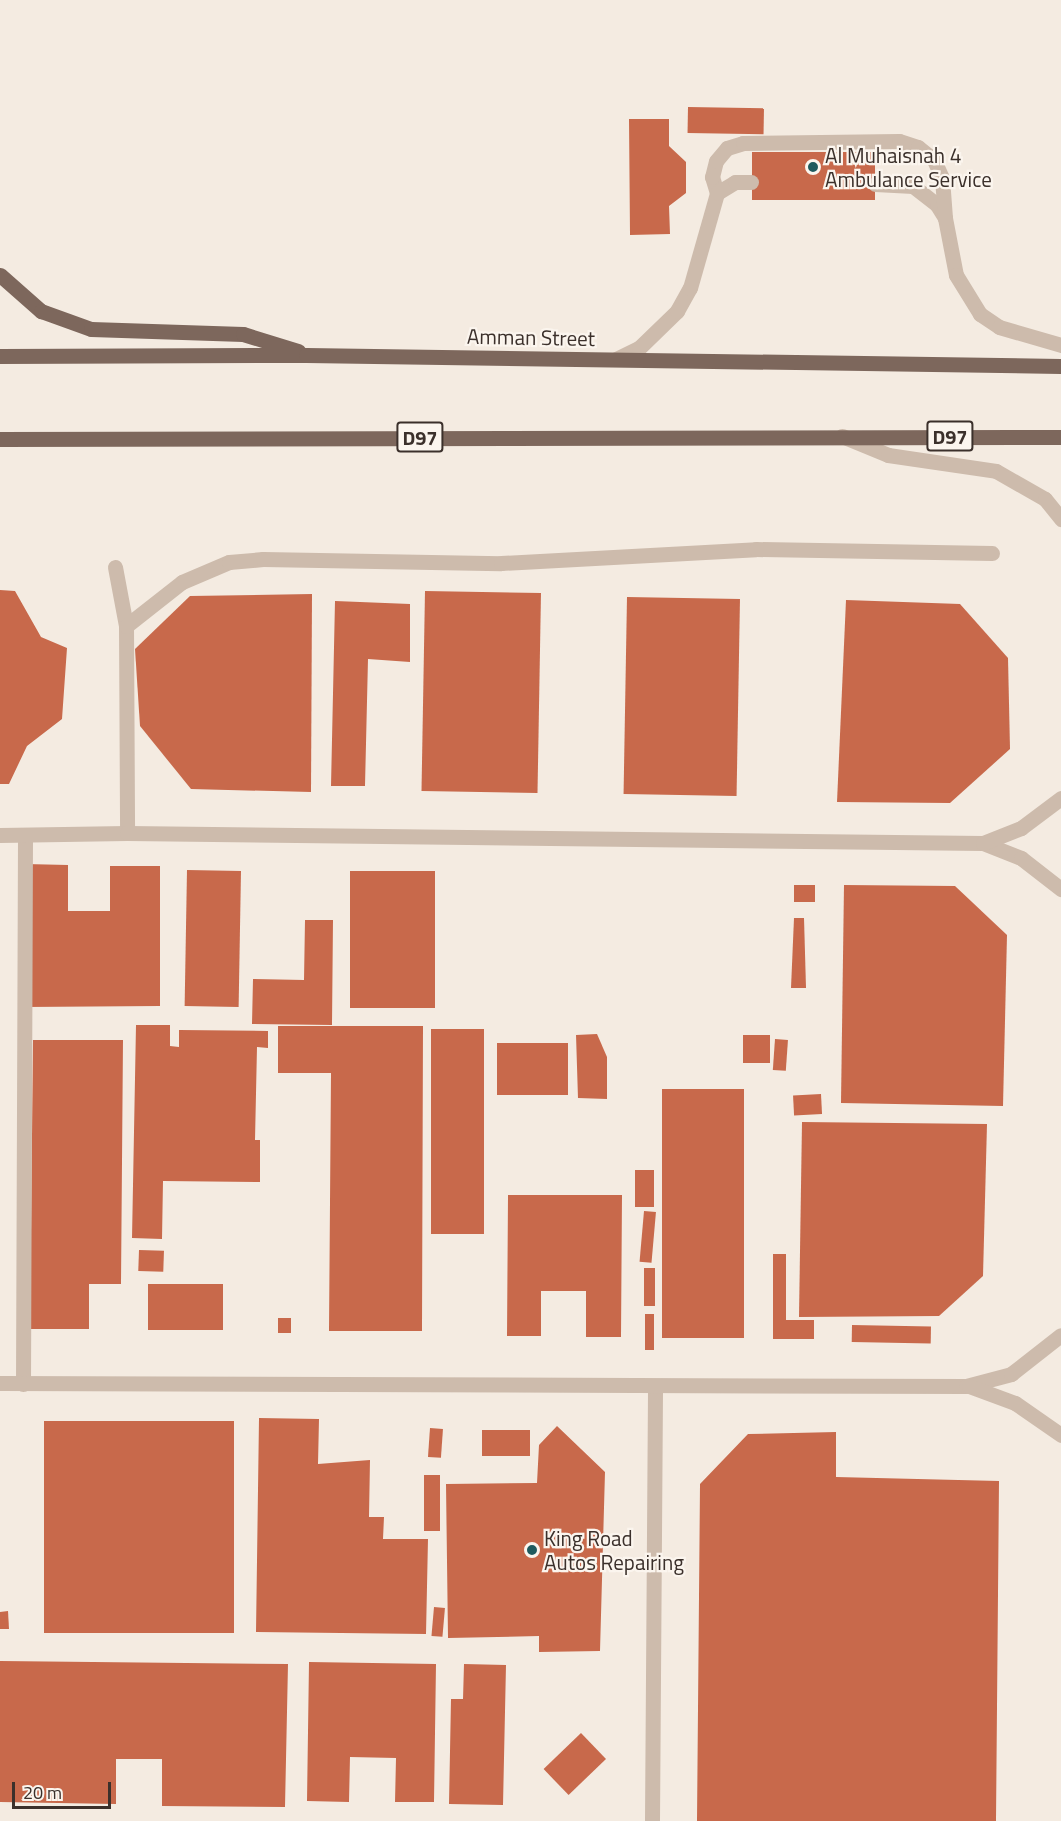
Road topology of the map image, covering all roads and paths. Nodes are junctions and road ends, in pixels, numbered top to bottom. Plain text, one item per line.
1 (751, 182) dead end
2 (874, 184) dead end
3 (717, 193) junction
4 (945, 218) junction
5 (0, 274) edge
6 (1061, 345) edge
7 (306, 355) junction
8 (0, 356) edge
9 (616, 359) junction
10 (1061, 366) edge
11 (840, 435) junction
12 (1061, 437) edge
13 (0, 439) edge
14 (1061, 519) edge
15 (992, 553) dead end
16 (115, 567) dead end
17 (126, 626) junction
18 (1061, 798) edge
19 (127, 833) junction
20 (0, 835) edge
21 (25, 836) junction
22 (983, 843) junction
23 (1061, 889) edge
24 (1061, 1335) edge
25 (0, 1383) edge
26 (23, 1383) junction
27 (966, 1386) junction
28 (654, 1388) junction
29 (1061, 1435) edge
30 (652, 1821) edge

1 - 3 street
2 - 4 street
3 - 4 street
3 - 9 street
4 - 6 street
5 - 7 main road
7 - 8 main road, Amman Street
7 - 9 main road, Amman Street
9 - 10 main road, Amman Street
11 - 12 main road, D97
11 - 13 main road, D97
11 - 14 street
15 - 17 street
16 - 17 street
17 - 19 street
18 - 22 street
19 - 21 street
19 - 22 street
20 - 21 street
21 - 26 street
22 - 23 street
24 - 27 street
25 - 26 street
26 - 28 street
27 - 28 street
27 - 29 street
28 - 30 street

